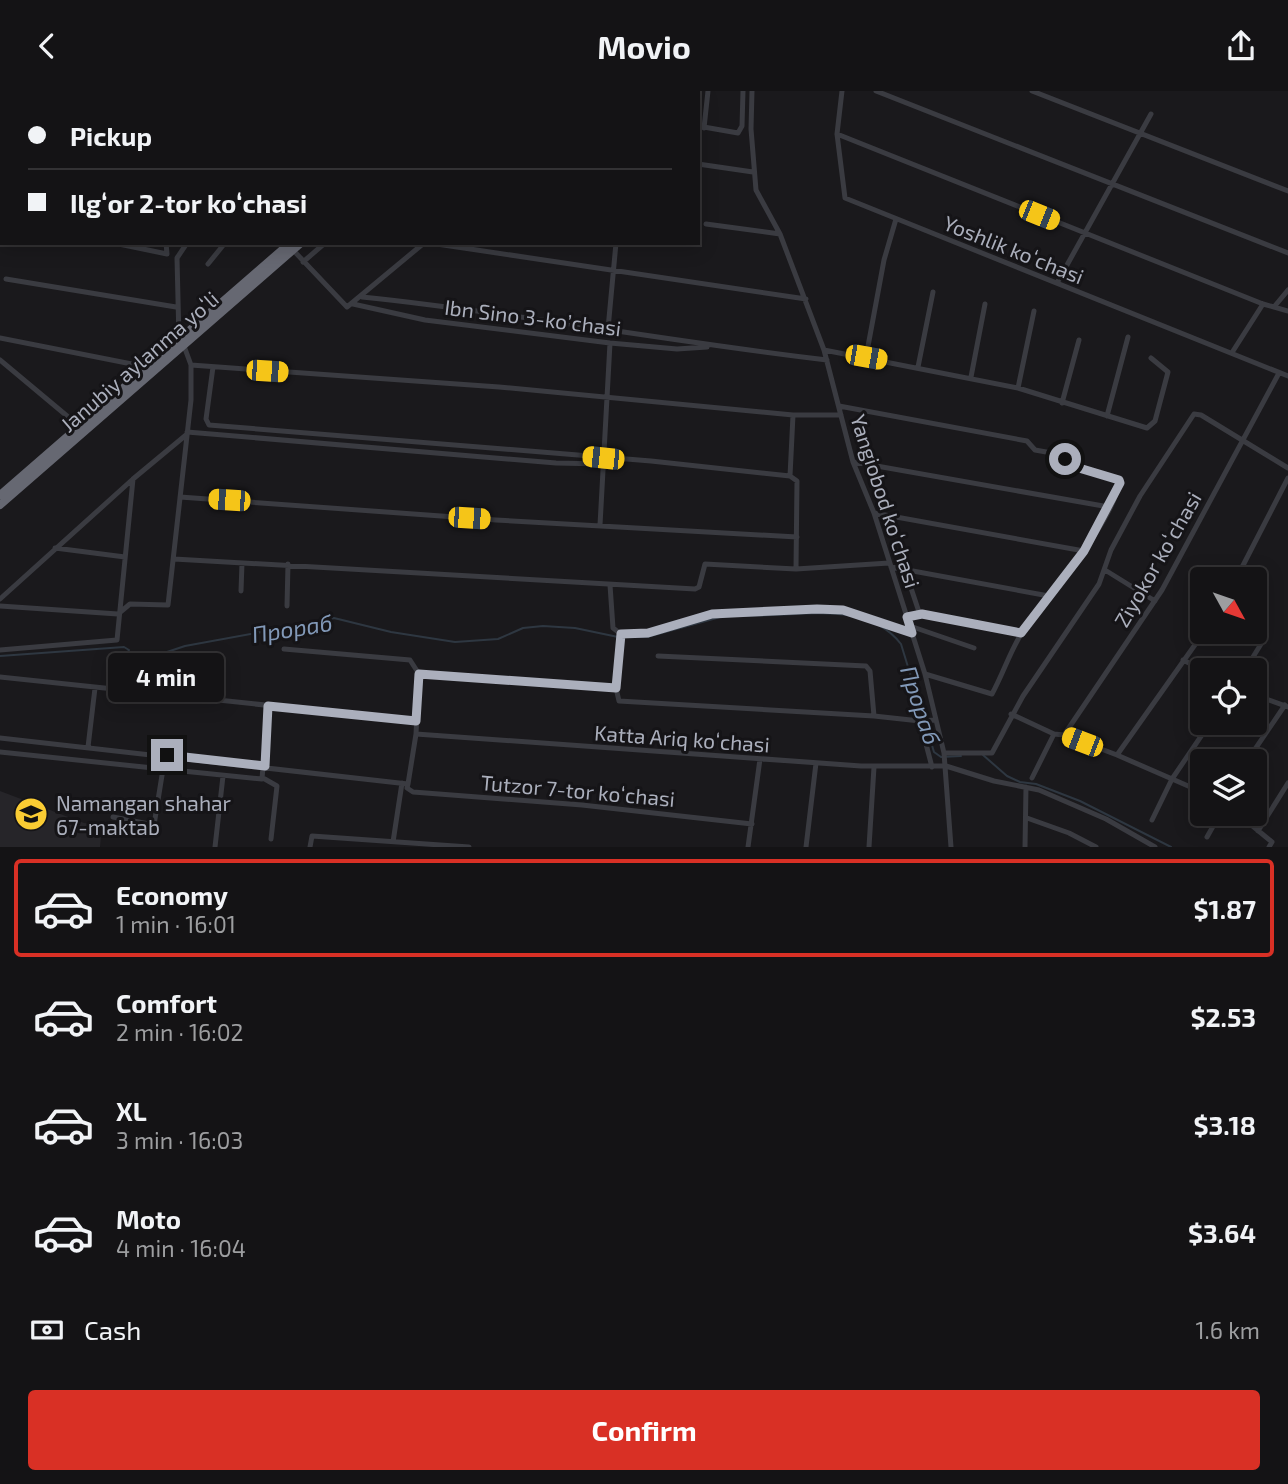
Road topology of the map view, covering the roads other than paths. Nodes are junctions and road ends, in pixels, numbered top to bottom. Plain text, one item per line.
1 (708, 91) edge
2 (743, 91) edge
3 (752, 91) edge
4 (842, 91) edge
5 (876, 91) edge
6 (1032, 91) edge
7 (1151, 114) dead end
8 (701, 127) edge
9 (837, 134) junction
10 (1140, 134) junction
11 (700, 165) edge
12 (753, 172) junction
13 (1111, 183) junction
14 (1288, 191) edge
15 (896, 219) junction
16 (706, 224) dead end
17 (1083, 232) junction
18 (780, 234) junction
19 (124, 245) edge
20 (166, 245) edge
21 (186, 245) edge
22 (223, 245) edge
23 (323, 245) edge
24 (422, 245) edge
25 (443, 245) edge
26 (616, 245) edge
27 (292, 247) edge
28 (1288, 253) edge
29 (167, 254) junction
30 (177, 258) junction
31 (303, 262) junction
32 (208, 264) dead end
33 (614, 272) junction
34 (5, 279) dead end
35 (1057, 283) junction
36 (1288, 290) edge
37 (933, 292) dead end
38 (362, 297) junction
39 (806, 299) junction
40 (353, 304) junction
41 (985, 304) dead end
42 (1262, 304) junction
43 (176, 307) junction
44 (1274, 307) junction
45 (1034, 311) dead end
46 (1288, 311) edge
47 (608, 329) junction
48 (1128, 337) dead end
49 (0, 338) edge
50 (1079, 340) dead end
51 (181, 343) junction
52 (610, 343) junction
53 (710, 347) junction
54 (824, 350) junction
55 (1233, 351) junction
56 (866, 357) junction
57 (1151, 358) dead end
58 (0, 360) edge
59 (827, 360) junction
60 (191, 366) junction
61 (147, 367) junction
62 (213, 367) junction
63 (918, 367) junction
64 (1279, 373) junction
65 (1288, 376) edge
66 (971, 377) junction
67 (1018, 388) junction
68 (606, 397) junction
69 (1062, 403) junction
70 (839, 406) junction
71 (793, 415) junction
72 (841, 415) junction
73 (1107, 416) junction
74 (79, 426) junction
75 (259, 430) junction
76 (187, 434) junction
77 (258, 438) junction
78 (1242, 441) junction
79 (603, 461) junction
80 (853, 462) junction
81 (1288, 467) edge
82 (790, 476) junction
83 (1288, 478) edge
84 (133, 479) junction
85 (0, 495) edge
86 (180, 497) junction
87 (0, 505) edge
88 (1109, 507) junction
89 (874, 513) junction
90 (600, 525) junction
91 (797, 537) junction
92 (55, 548) junction
93 (1084, 551) junction
94 (125, 557) junction
95 (174, 559) junction
96 (242, 562) junction
97 (288, 564) junction
98 (890, 565) junction
99 (1242, 567) edge
100 (796, 569) junction
101 (905, 570) junction
102 (1105, 570) junction
103 (610, 585) junction
104 (241, 591) dead end
105 (1049, 596) junction
106 (0, 599) edge
107 (1155, 601) junction
108 (0, 606) edge
109 (287, 606) dead end
110 (118, 614) junction
111 (922, 614) junction
112 (907, 617) junction
113 (911, 629) junction
114 (1021, 633) junction
115 (620, 636) junction
116 (1195, 644) edge
117 (1261, 644) dead end
118 (974, 648) dead end
119 (284, 649) dead end
120 (0, 650) edge
121 (658, 656) dead end
122 (1252, 658) edge
123 (1182, 660) junction
124 (1190, 664) edge
125 (419, 674) junction
126 (925, 674) junction
127 (0, 677) edge
128 (95, 688) junction
129 (616, 688) junction
130 (1267, 699) edge
131 (268, 706) junction
132 (1286, 706) edge
133 (1011, 715) junction
134 (874, 716) junction
135 (936, 720) junction
136 (416, 721) junction
137 (920, 722) junction
138 (416, 734) junction
139 (1054, 734) junction
140 (1064, 735) junction
141 (1202, 735) edge
142 (0, 738) edge
143 (88, 747) junction
144 (1256, 749) edge
145 (0, 752) edge
146 (944, 753) junction
147 (1117, 755) junction
148 (760, 759) junction
149 (817, 763) junction
150 (265, 766) junction
151 (946, 766) junction
152 (874, 767) junction
153 (932, 767) junction
154 (163, 769) junction
155 (223, 775) junction
156 (263, 778) junction
157 (1032, 778) dead end
158 (1172, 779) junction
159 (405, 783) junction
160 (1288, 783) edge
161 (1026, 787) junction
162 (1190, 787) edge
163 (113, 817) dead end
164 (1027, 818) junction
165 (1152, 820) dead end
166 (752, 824) junction
167 (1213, 826) edge
168 (1252, 826) edge
169 (1258, 831) junction
170 (1207, 837) dead end
171 (271, 839) dead end
172 (357, 839) junction
173 (393, 842) junction
174 (412, 845) edge
175 (215, 847) edge
176 (310, 847) edge
177 (356, 847) edge
178 (469, 847) edge
179 (748, 847) edge
180 (806, 847) edge
181 (869, 847) edge
182 (951, 847) edge
183 (1024, 847) edge
184 (1096, 847) edge
185 (1155, 847) edge
186 (1269, 847) edge

1 - 8 street
2 - 8 street
3 - 12 street, Yangiobod koʻchasi
4 - 9 street, Yoshlik koʻchasi
5 - 13 street
6 - 10 street
7 - 10 street
9 - 15 street, Yoshlik koʻchasi
9 - 17 street, Yoshlik koʻchasi
10 - 13 street
10 - 14 street
11 - 12 street
12 - 18 street, Yangiobod koʻchasi
13 - 17 street
13 - 28 street
15 - 35 street, Yoshlik koʻchasi
15 - 56 street
16 - 18 street
17 - 35 street
17 - 42 street, Yoshlik koʻchasi
18 - 39 street, Yangiobod koʻchasi
19 - 29 street
20 - 29 street
21 - 30 street
22 - 32 street
23 - 31 street
24 - 38 street
25 - 33 street
26 - 33 street, Ibn Sino 3-koʼchasi
27 - 31 street
27 - 51 highway, Janubiy aylanma yoʻli
29 - 30 street
30 - 43 street
31 - 40 street, Ibn Sino 3-koʼchasi
33 - 39 street
33 - 47 street, Ibn Sino 3-koʼchasi
34 - 43 street
35 - 55 street, Yoshlik koʻchasi
36 - 44 street
37 - 63 street
38 - 40 street
38 - 47 street, Ibn Sino 3-koʼchasi
39 - 54 street, Yangiobod koʻchasi
40 - 52 street, Ibn Sino 3-koʼchasi
41 - 66 street
42 - 44 street, Yoshlik koʻchasi
42 - 55 street
43 - 51 street
44 - 46 street, Yoshlik koʻchasi
45 - 67 street
47 - 53 street, Ibn Sino 3-koʼchasi
48 - 73 street
49 - 61 street
50 - 69 street
51 - 60 street
51 - 61 highway, Janubiy aylanma yoʻli
51 - 87 highway, Janubiy aylanma yoʻli
52 - 53 street, Ibn Sino 3-koʼchasi
52 - 68 street
53 - 59 street, Ibn Sino 3-koʼchasi
54 - 56 street
54 - 59 street, Yangiobod koʻchasi
55 - 64 street, Yoshlik koʻchasi
56 - 63 street
57 - 73 street
58 - 74 street
59 - 70 street, Yangiobod koʻchasi
60 - 62 street
60 - 76 street
61 - 74 highway, Janubiy aylanma yoʻli
62 - 68 street
62 - 75 street
63 - 66 street
64 - 65 street, Yoshlik koʻchasi
64 - 78 street, Ziyokor koʻchasi
66 - 67 street
67 - 69 street
68 - 71 street
68 - 79 street
69 - 73 street
70 - 72 street, Yangiobod koʻchasi
70 - 88 street
71 - 72 street
71 - 82 street
72 - 80 street, Yangiobod koʻchasi
74 - 85 highway, Janubiy aylanma yoʻli
75 - 77 street
75 - 79 street
76 - 77 street
76 - 84 street
76 - 86 street
77 - 79 street
78 - 81 street
78 - 102 street
78 - 107 street, Ziyokor koʻchasi
79 - 82 street
79 - 90 street
80 - 88 street
80 - 89 street, Yangiobod koʻchasi
82 - 91 street
83 - 99 street
84 - 92 street
84 - 94 street
86 - 90 street
86 - 95 street
88 - 93 street
89 - 93 street
89 - 98 street, Yangiobod koʻchasi
90 - 91 street
91 - 100 street
92 - 94 street
92 - 106 street
93 - 105 street
94 - 110 street
95 - 96 street
95 - 110 street
96 - 97 street
96 - 104 street
97 - 103 street
97 - 109 street
98 - 100 street
98 - 101 street
98 - 112 street, Yangiobod koʻchasi
100 - 103 street
101 - 105 street
101 - 111 street
102 - 107 street
102 - 133 street
103 - 115 street
105 - 114 street
107 - 140 street, Ziyokor koʻchasi
108 - 110 street
110 - 120 street
111 - 112 street
111 - 114 street
112 - 113 street, Yangiobod koʻchasi
113 - 115 street
113 - 118 street
113 - 126 street, Yangiobod koʻchasi
114 - 126 street
115 - 129 street
116 - 123 street
117 - 122 street
119 - 125 street
121 - 134 street
123 - 124 street
123 - 147 street
125 - 129 street
125 - 136 street
126 - 135 street, Yangiobod koʻchasi
127 - 128 street
128 - 131 street
128 - 143 street
129 - 134 street
130 - 132 street
131 - 136 street
131 - 150 street
132 - 144 street
133 - 139 street
133 - 146 street
134 - 137 street
135 - 137 street
135 - 146 street, Yangiobod koʻchasi
136 - 138 street
137 - 153 street
138 - 148 street, Katta Ariq koʻchasi
138 - 159 street
139 - 140 street
139 - 157 street
140 - 147 street
141 - 158 street
142 - 143 street
143 - 150 street
145 - 154 street
146 - 151 street, Yangiobod koʻchasi
147 - 158 street
148 - 149 street, Katta Ariq koʻchasi
148 - 166 street
149 - 152 street, Katta Ariq koʻchasi
149 - 180 street
150 - 156 street
150 - 159 street
151 - 153 street, Katta Ariq koʻchasi
151 - 161 street, Katta Ariq koʻchasi
151 - 182 street, Yangiobod koʻchasi
152 - 153 street, Katta Ariq koʻchasi
152 - 181 street
154 - 155 street
154 - 163 street
155 - 156 street
155 - 175 street
156 - 171 street
158 - 162 street
158 - 165 street
159 - 166 street, Tutzor 7-tor koʻchasi
159 - 173 street
160 - 169 street
161 - 164 street
161 - 185 street, Katta Ariq koʻchasi
164 - 183 street
164 - 184 street
166 - 179 street
167 - 170 street
168 - 169 street
169 - 186 street
172 - 173 street
172 - 176 street
172 - 177 street
173 - 174 street
174 - 178 street

